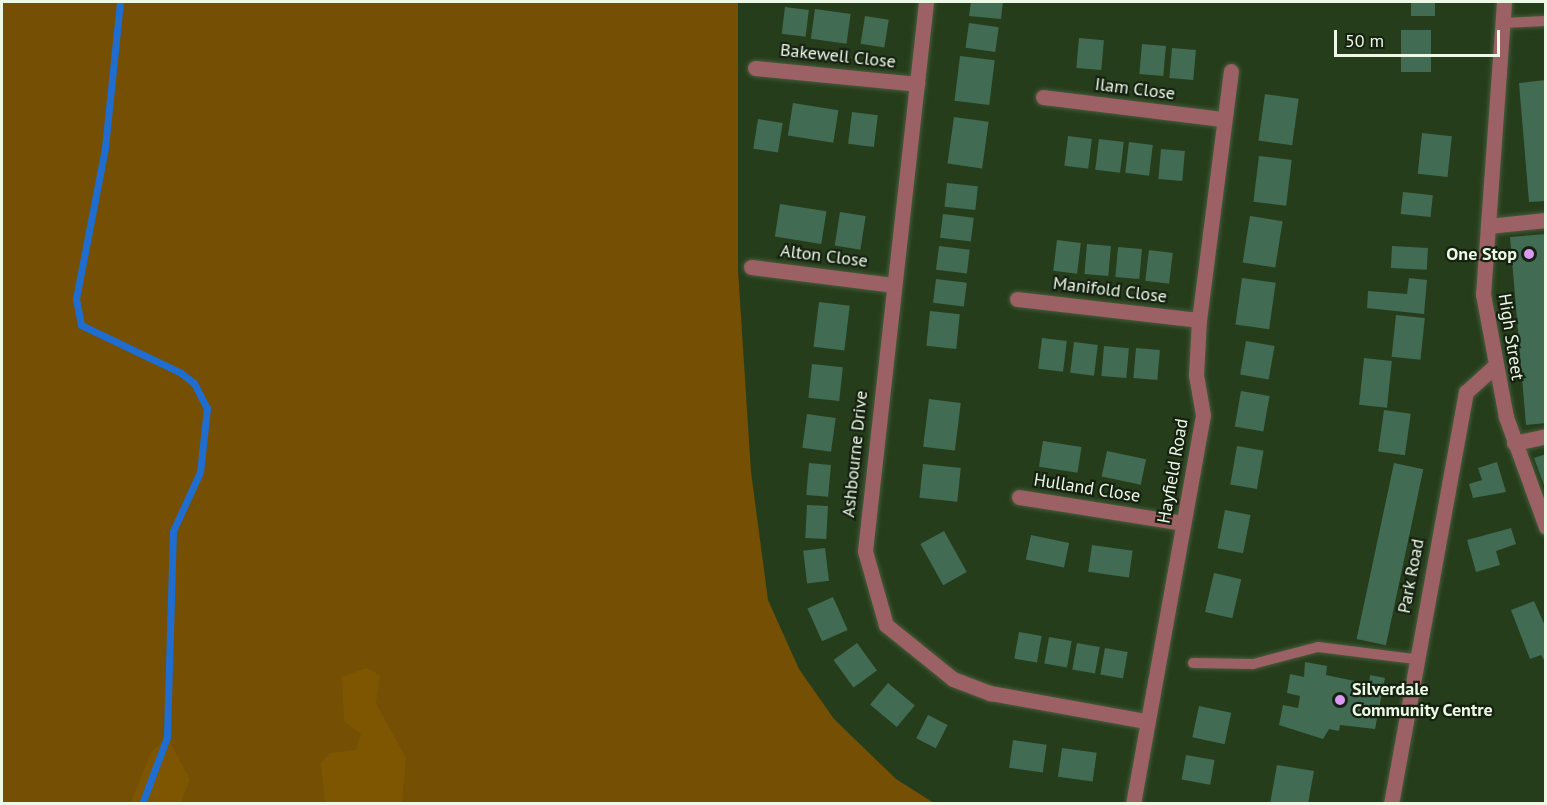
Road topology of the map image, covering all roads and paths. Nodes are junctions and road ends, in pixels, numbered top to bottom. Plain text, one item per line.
1 (926, 2) edge
2 (1504, 2) edge
3 (1545, 21) edge
4 (1503, 24) junction
5 (754, 68) dead end
6 (1231, 71) dead end
7 (917, 84) junction
8 (1043, 97) dead end
9 (1222, 119) junction
10 (1545, 220) edge
11 (1488, 226) junction
12 (751, 267) dead end
13 (893, 285) junction
14 (1017, 299) dead end
15 (1199, 320) junction
16 (1494, 368) junction
17 (1545, 436) edge
18 (1514, 443) junction
19 (1019, 497) dead end
20 (1183, 523) junction
21 (1545, 527) edge
22 (1415, 659) junction
23 (1193, 663) dead end
24 (1146, 722) junction
25 (1133, 804) edge
26 (1391, 804) edge

1 - 7 street, Ashbourne Drive
2 - 4 street, High Street
3 - 4 lane
4 - 11 street, High Street
5 - 7 street, Bakewell Close
6 - 9 street, Hayfield Road
7 - 13 street, Ashbourne Drive
8 - 9 street, Ilam Close
9 - 15 street, Hayfield Road
10 - 11 street
11 - 16 street, High Street
12 - 13 street, Alton Close
13 - 24 street, Ashbourne Drive
14 - 15 street, Manifold Close
15 - 20 street, Hayfield Road
16 - 18 street, High Street
16 - 22 street, Park Road
17 - 18 street
18 - 21 street, High Street
19 - 20 street, Hulland Close
20 - 24 street, Hayfield Road
22 - 23 lane
22 - 26 street, Park Road
24 - 25 street, Hayfield Road

